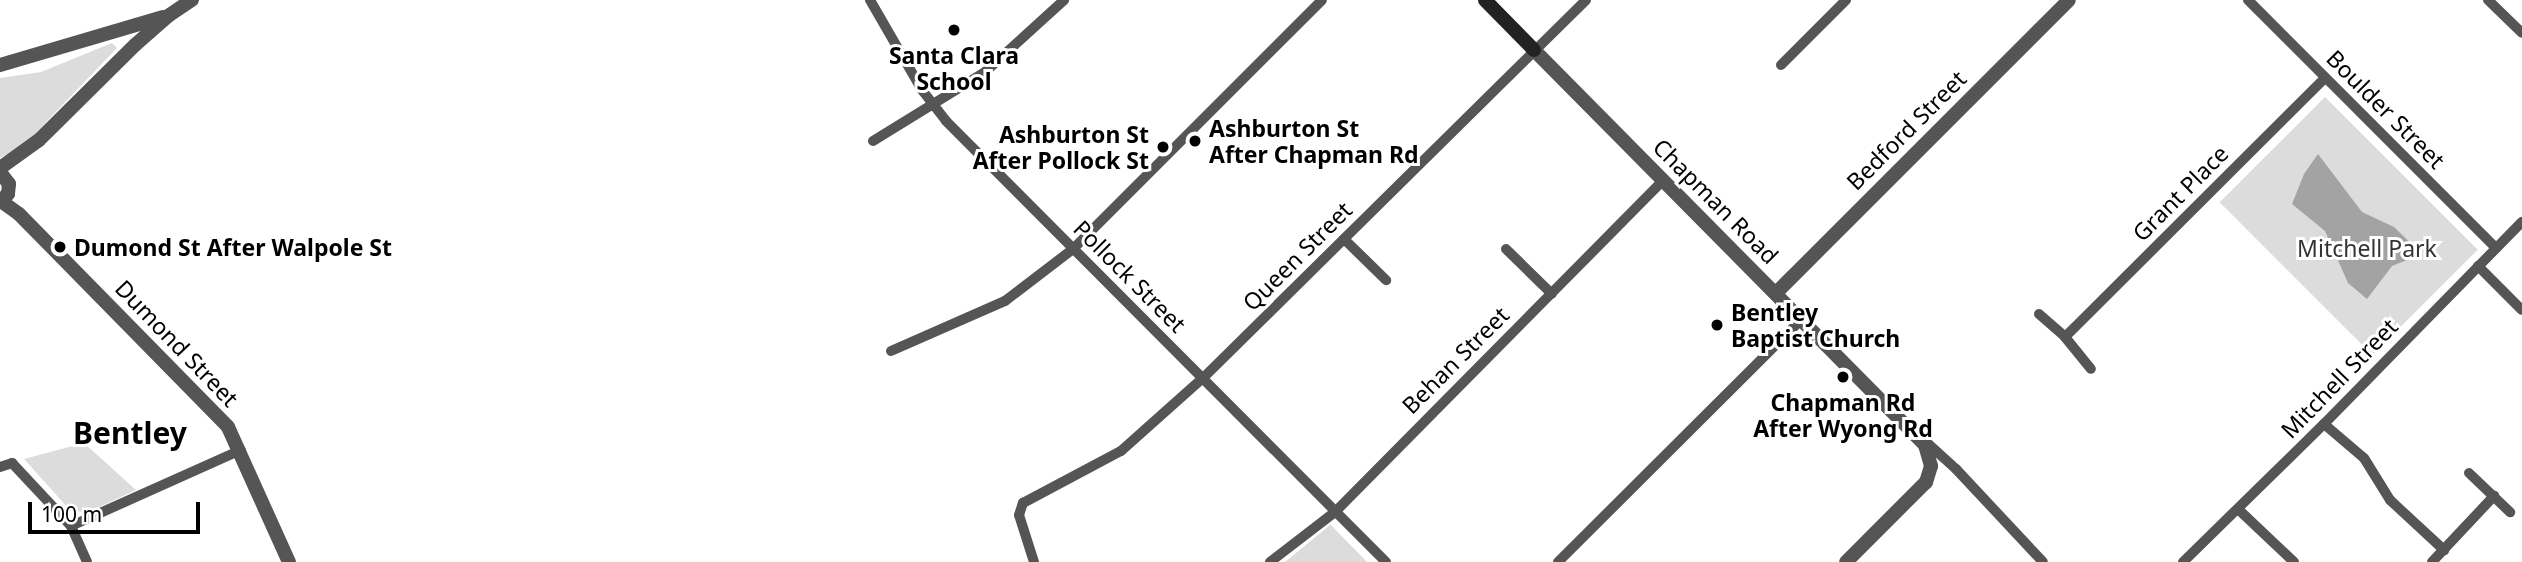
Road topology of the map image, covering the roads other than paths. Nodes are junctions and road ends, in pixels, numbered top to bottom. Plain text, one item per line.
1 (192, 0) edge
2 (870, 0) edge
3 (1064, 0) edge
4 (1322, 0) edge
5 (1485, 0) edge
6 (1586, 0) edge
7 (1846, 0) edge
8 (2069, 0) edge
9 (2248, 0) edge
10 (2488, 0) edge
11 (168, 16) junction
12 (2522, 33) edge
13 (1534, 50) junction
14 (0, 65) edge
15 (1781, 65) dead end
16 (2325, 78) junction
17 (933, 106) junction
18 (873, 141) dead end
19 (1663, 180) junction
20 (3, 187) edge
21 (2522, 222) edge
22 (1344, 239) junction
23 (2496, 248) junction
24 (1073, 249) junction
25 (1506, 249) dead end
26 (2478, 266) junction
27 (1387, 280) dead end
28 (1552, 293) junction
29 (1776, 293) junction
30 (2522, 310) edge
31 (2039, 314) dead end
32 (1802, 319) junction
33 (2065, 337) junction
34 (891, 351) dead end
35 (2091, 369) dead end
36 (1203, 378) junction
37 (2325, 424) junction
38 (1916, 434) junction
39 (241, 450) junction
40 (0, 467) edge
41 (2469, 473) dead end
42 (2494, 496) junction
43 (2238, 509) junction
44 (1335, 512) junction
45 (2510, 512) dead end
46 (71, 526) junction
47 (2444, 550) junction
48 (87, 562) edge
49 (289, 562) edge
50 (1034, 562) edge
51 (1270, 562) edge
52 (1385, 562) edge
53 (1558, 562) edge
54 (1846, 562) edge
55 (2043, 562) edge
56 (2183, 562) edge
57 (2294, 562) edge
58 (2432, 562) edge

1 - 11 street
2 - 17 street, Pollock Street
3 - 17 street
4 - 24 street
5 - 13 main road, Chapman Road
6 - 13 street, Queen Street
7 - 15 street
8 - 29 street, Bedford Street
9 - 16 street, Boulder Street
10 - 12 street
11 - 14 street
11 - 20 street
13 - 19 street, Chapman Road
13 - 22 street, Queen Street
16 - 23 street, Boulder Street
16 - 33 street, Grant Place
17 - 18 street
17 - 24 street, Pollock Street
19 - 28 street, Behan Street
19 - 29 street, Chapman Road
20 - 39 street, Dumond Street
21 - 23 street, Mitchell Street
22 - 27 street
22 - 36 street, Queen Street
23 - 26 street, Mitchell Street
24 - 34 street
24 - 36 street, Pollock Street
25 - 28 street
26 - 30 street
26 - 37 street, Mitchell Street
28 - 44 street, Behan Street
29 - 32 street, Chapman Road
31 - 33 street
32 - 38 street, Chapman Road
32 - 53 street
33 - 35 street
36 - 44 street, Pollock Street
36 - 50 street, Queen Street
37 - 43 street, Mitchell Street
37 - 47 street
38 - 54 street, Chapman Road
38 - 55 street, Chapman Road
39 - 46 street
39 - 49 street, Dumond Street
40 - 46 street
41 - 42 street
42 - 45 street
42 - 47 street
43 - 56 street, Mitchell Street
43 - 57 street
44 - 51 street, Behan Street
44 - 52 street, Pollock Street
46 - 48 street
47 - 58 street

